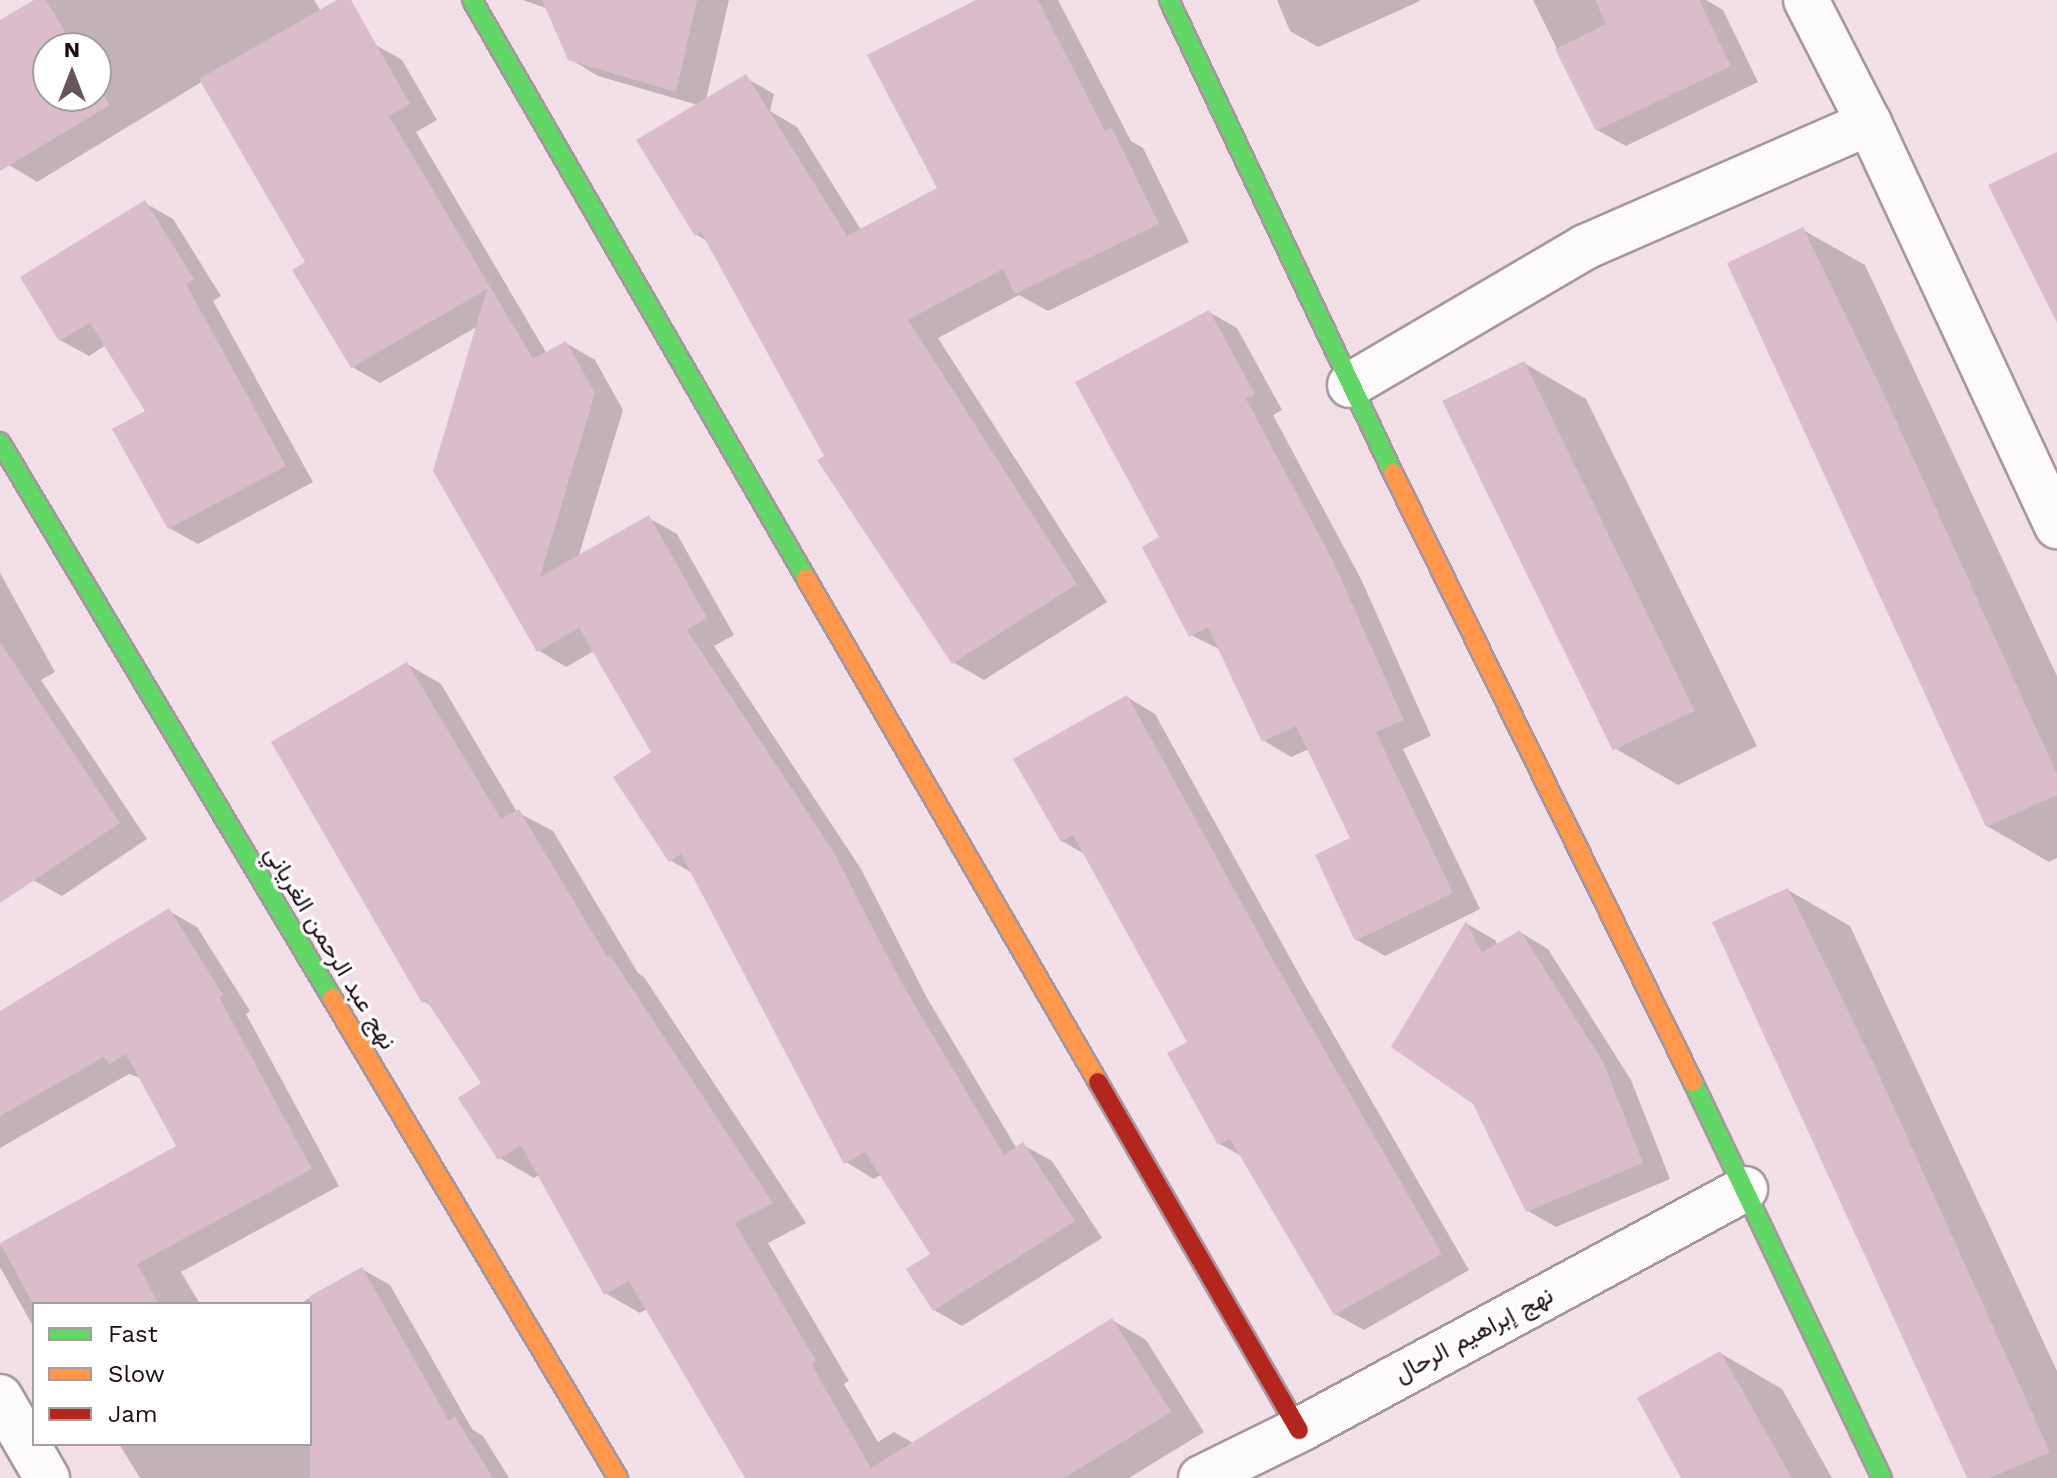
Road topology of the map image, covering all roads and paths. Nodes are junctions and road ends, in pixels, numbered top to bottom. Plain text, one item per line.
1 (472, 0) edge
2 (1169, 0) edge
3 (1806, 0) edge
4 (1869, 123) junction
5 (1350, 385) junction
6 (1, 444) edge
7 (2057, 526) edge
8 (1745, 1189) junction
9 (0, 1397) edge
10 (1299, 1430) junction
11 (1256, 1465) edge
12 (47, 1478) edge
13 (618, 1478) edge
14 (1201, 1478) edge
15 (1882, 1478) edge

1 - 10 street
2 - 5 street
3 - 4 street
4 - 5 street
4 - 7 street
5 - 8 street
6 - 13 street, نهج عبد الرحمن الغرياني
8 - 10 street, نهج إبراهيم الرحال
8 - 15 street
9 - 12 street
10 - 11 street, نهج إبراهيم الرحال
11 - 14 street, نهج إبراهيم الرحال

